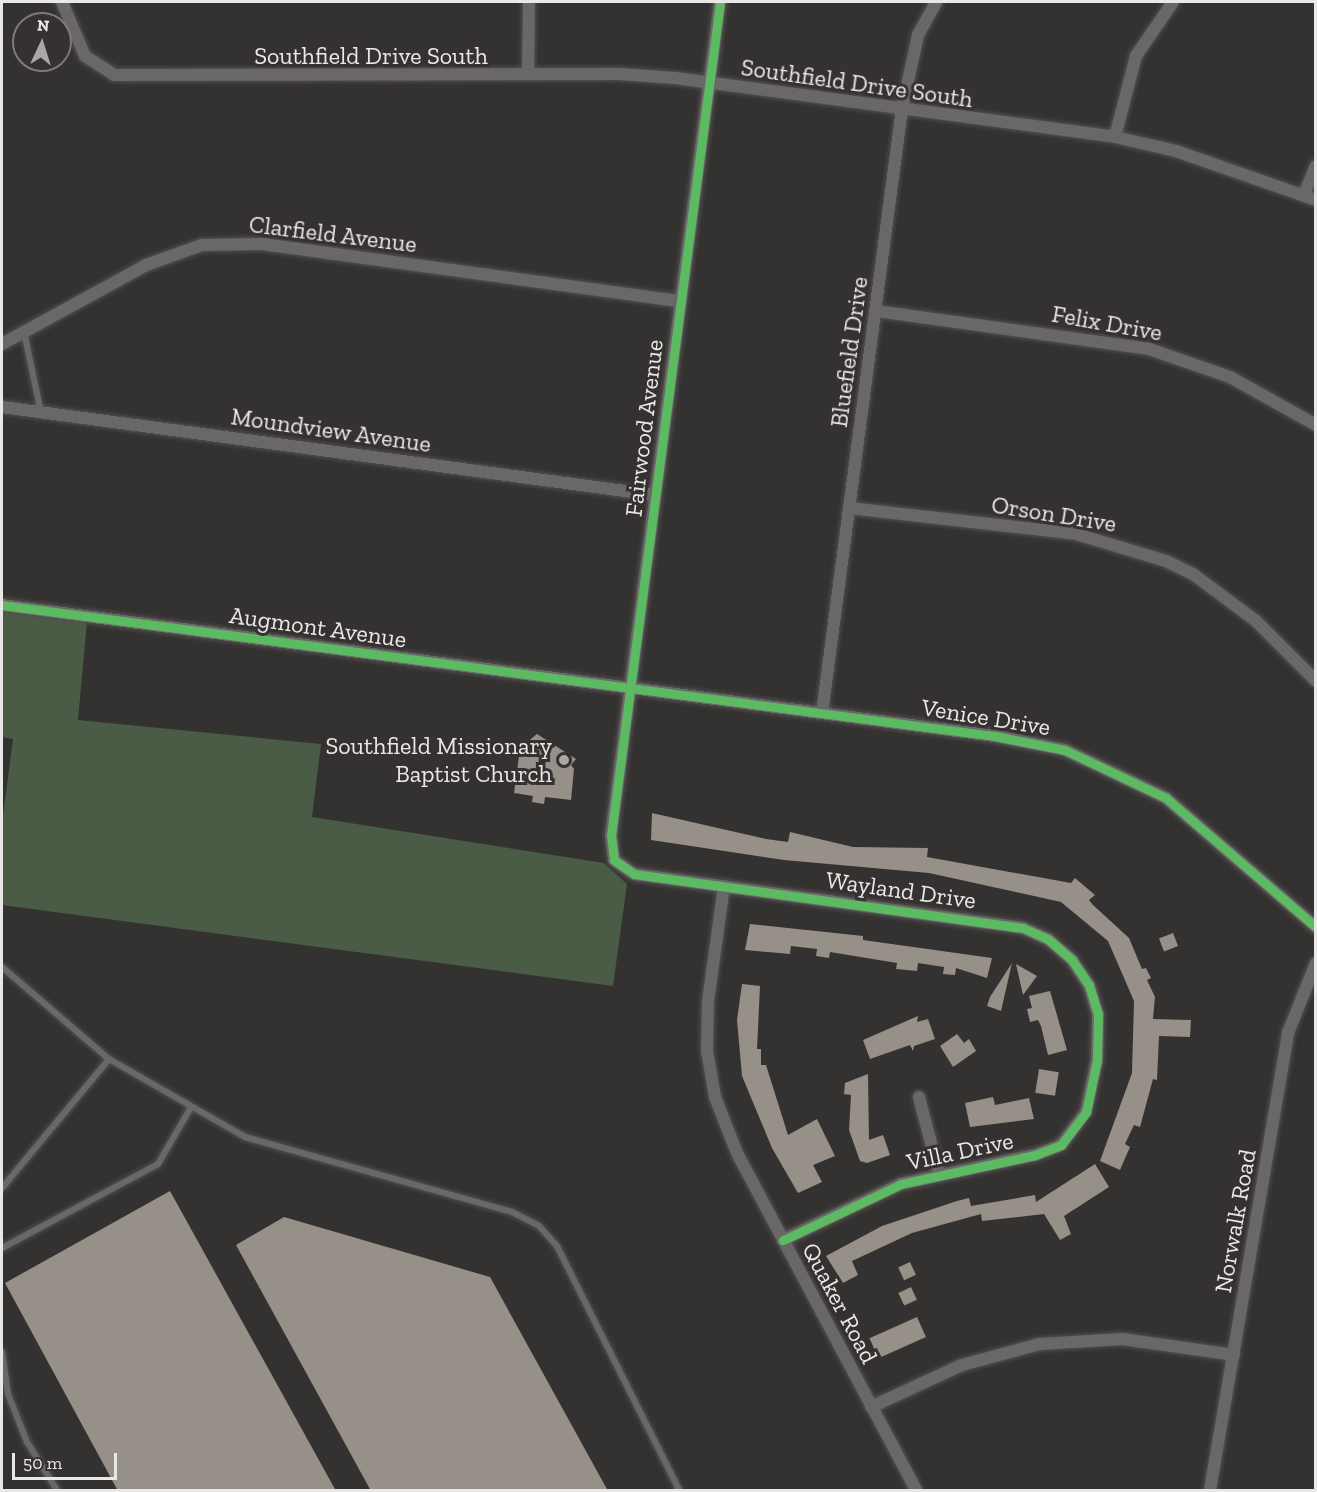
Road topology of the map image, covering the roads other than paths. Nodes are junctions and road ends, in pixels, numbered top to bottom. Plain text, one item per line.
1 (62, 2) edge
2 (528, 2) edge
3 (720, 2) edge
4 (936, 2) edge
5 (1173, 2) edge
6 (528, 74) junction
7 (709, 83) junction
8 (903, 109) junction
9 (1115, 137) junction
10 (1316, 166) edge
11 (1304, 195) junction
12 (1316, 200) edge
13 (680, 302) junction
14 (876, 311) junction
15 (24, 331) junction
16 (2, 344) edge
17 (2, 407) edge
18 (41, 413) junction
19 (1316, 425) edge
20 (655, 495) junction
21 (849, 508) junction
22 (2, 605) edge
23 (1316, 681) edge
24 (630, 687) junction
25 (822, 713) junction
26 (614, 860) joint
27 (724, 886) junction
28 (1316, 927) edge
29 (1316, 963) edge
30 (2, 967) edge
31 (110, 1059) junction
32 (1096, 1060) joint
33 (919, 1097) dead end
34 (190, 1109) junction
35 (939, 1174) junction
36 (2, 1188) edge
37 (783, 1240) junction
38 (2, 1248) edge
39 (2, 1352) edge
40 (1234, 1355) junction
41 (871, 1407) junction
42 (57, 1491) edge
43 (679, 1491) edge
44 (916, 1491) edge
45 (1210, 1491) edge

1 - 6 street, Southfield Drive South
2 - 6 street
3 - 7 street, Fairwood Avenue
4 - 8 street, Bluefield Drive
5 - 9 street
6 - 7 street, Southfield Drive South
7 - 8 street, Southfield Drive South
7 - 13 street, Fairwood Avenue
8 - 9 street, Southfield Drive South
8 - 14 street, Bluefield Drive
9 - 11 street, Southfield Drive South
10 - 11 street
11 - 12 street, Southfield Drive South
13 - 15 street, Clarfield Avenue
13 - 20 street, Fairwood Avenue
14 - 19 street, Felix Drive
14 - 21 street, Bluefield Drive
15 - 16 street, Clarfield Avenue
15 - 18 lane
17 - 18 street, Moundview Avenue
18 - 20 street, Moundview Avenue
20 - 24 street, Fairwood Avenue
21 - 23 street, Orson Drive
21 - 25 street, Bluefield Drive
22 - 24 street, Augmont Avenue
24 - 25 street, Venice Drive
24 - 26 street, Fairwood Avenue
25 - 28 street, Venice Drive
26 - 27 street, Wayland Drive
27 - 32 street, Wayland Drive
27 - 37 street, Quaker Road
29 - 40 street, Norwalk Road
30 - 31 lane
31 - 34 lane
31 - 36 lane
32 - 35 street, Villa Drive
33 - 35 street
34 - 38 lane
34 - 43 lane
35 - 37 street, Villa Drive
37 - 41 street, Quaker Road
39 - 42 lane
40 - 41 street
40 - 45 street, Norwalk Road
41 - 44 street, Quaker Road

